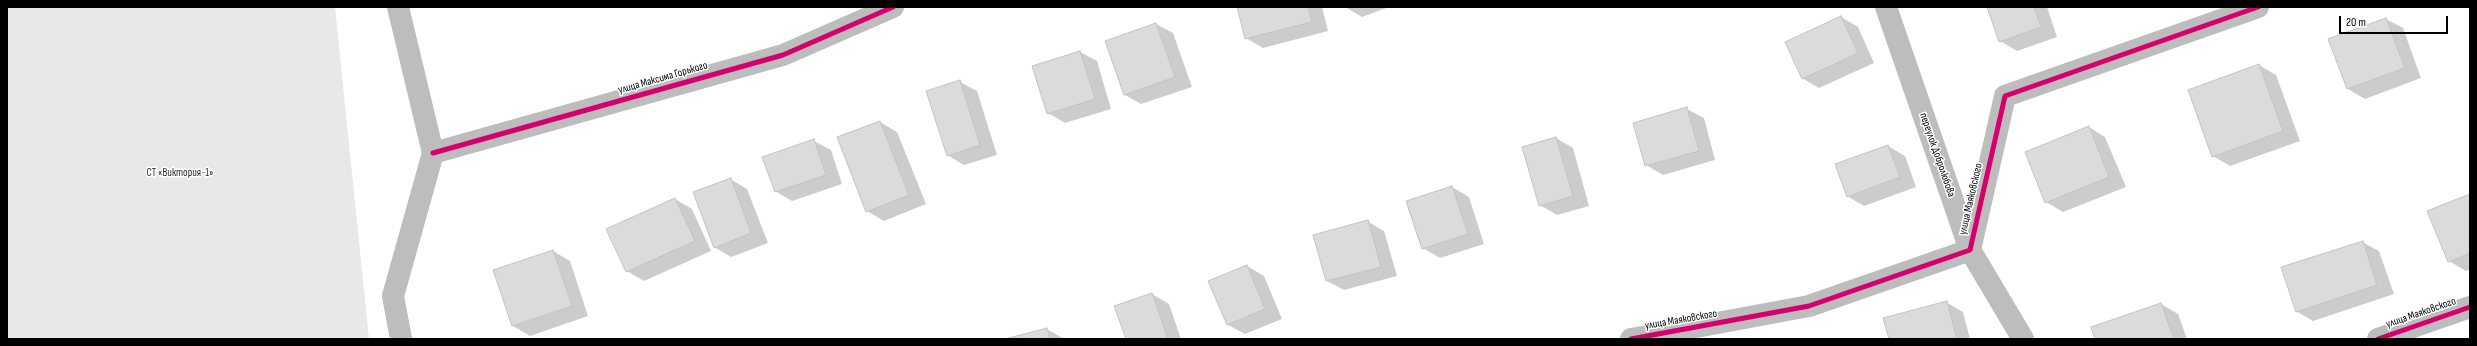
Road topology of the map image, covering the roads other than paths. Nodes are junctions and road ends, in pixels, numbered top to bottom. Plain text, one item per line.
1 (398, 7) edge
2 (894, 7) edge
3 (1886, 7) edge
4 (2258, 7) edge
5 (433, 153) junction
6 (1970, 250) junction
7 (2470, 307) edge
8 (401, 339) edge
9 (1631, 339) edge
10 (2023, 339) edge
11 (2378, 339) edge

1 - 5 street
2 - 5 street, улица Максима Горького
3 - 6 street, переулок Добролюбова
4 - 6 street, улица Маяковского
5 - 8 street
6 - 9 street, улица Маяковского
6 - 10 street, переулок Добролюбова
7 - 11 street, улица Маяковского

